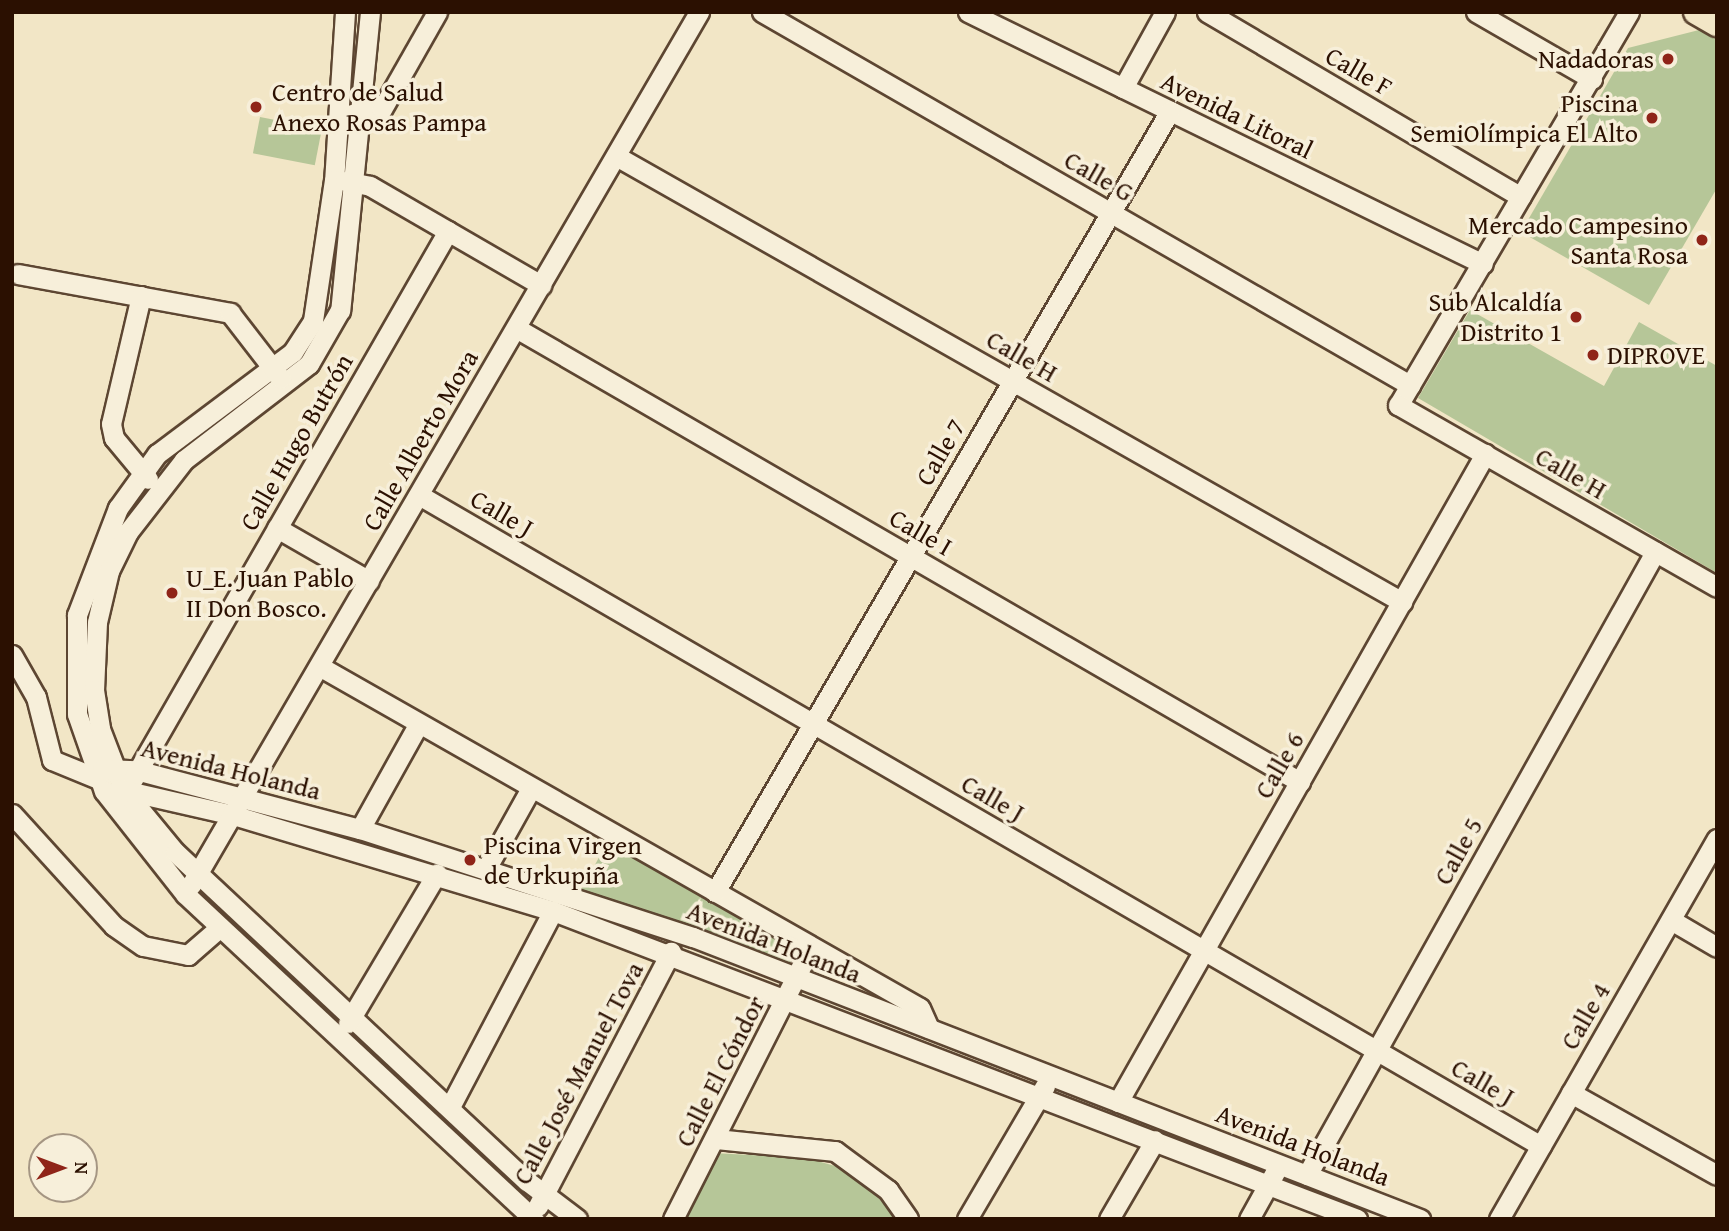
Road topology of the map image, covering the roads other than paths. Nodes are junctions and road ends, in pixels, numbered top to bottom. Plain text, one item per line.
1 (345, 12) edge
2 (370, 12) edge
3 (437, 12) edge
4 (699, 12) edge
5 (762, 12) edge
6 (968, 12) edge
7 (1165, 12) edge
8 (1207, 12) edge
9 (1476, 12) edge
10 (1629, 12) edge
11 (1696, 12) edge
12 (1717, 24) edge
13 (1592, 79) junction
14 (1123, 88) junction
15 (1170, 111) junction
16 (338, 114) junction
17 (363, 114) junction
18 (616, 156) junction
19 (334, 180) junction
20 (357, 182) junction
21 (1521, 197) junction
22 (1110, 213) junction
23 (448, 231) junction
24 (1483, 264) junction
25 (18, 274) dead end
26 (541, 285) junction
27 (141, 296) junction
28 (516, 328) junction
29 (274, 367) junction
30 (1012, 381) junction
31 (285, 386) junction
32 (1410, 386) junction
33 (1485, 454) junction
34 (140, 471) junction
35 (157, 488) junction
36 (419, 495) junction
37 (276, 528) junction
38 (1656, 552) junction
39 (910, 556) junction
40 (369, 581) junction
41 (1717, 587) edge
42 (1402, 602) junction
43 (12, 655) edge
44 (319, 666) junction
45 (418, 724) junction
46 (813, 724) junction
47 (136, 770) junction
48 (110, 781) junction
49 (1300, 782) junction
50 (530, 790) junction
51 (237, 807) junction
52 (12, 814) edge
53 (360, 828) junction
54 (1717, 839) edge
55 (486, 869) junction
56 (437, 873) junction
57 (198, 875) junction
58 (715, 892) junction
59 (185, 894) junction
60 (553, 911) junction
61 (1671, 920) junction
62 (219, 928) junction
63 (811, 947) junction
64 (1717, 947) edge
65 (1204, 951) junction
66 (671, 952) junction
67 (796, 978) junction
68 (786, 998) junction
69 (354, 1016) junction
70 (929, 1028) junction
71 (337, 1037) junction
72 (1377, 1051) junction
73 (1050, 1076) junction
74 (1571, 1093) junction
75 (1039, 1096) junction
76 (1118, 1102) junction
77 (450, 1105) junction
78 (716, 1139) junction
79 (1155, 1140) junction
80 (1541, 1146) junction
81 (1278, 1164) junction
82 (1307, 1175) junction
83 (1717, 1175) edge
84 (1269, 1183) junction
85 (545, 1196) junction
86 (533, 1218) edge
87 (577, 1219) edge
88 (673, 1219) edge
89 (908, 1219) edge
90 (967, 1219) edge
91 (1109, 1219) edge
92 (1249, 1219) edge
93 (1357, 1219) edge
94 (1420, 1219) edge
95 (1499, 1219) edge

1 - 16 street
2 - 17 street
3 - 17 street
4 - 18 street, Calle Alberto Mora
5 - 22 street, Calle G
6 - 14 street, Avenida Litoral
7 - 14 street
8 - 21 street, Calle F
9 - 13 street
10 - 13 street
11 - 12 main road
13 - 21 street
14 - 15 street, Avenida Litoral
15 - 22 street, Calle 7
15 - 24 street, Avenida Litoral
16 - 17 street
16 - 19 street
17 - 20 street
18 - 26 street, Calle Alberto Mora
18 - 30 street, Calle H
19 - 20 street
19 - 29 street
20 - 23 street
20 - 31 street
21 - 24 street
22 - 30 street, Calle 7
22 - 32 street, Calle G
23 - 26 street
23 - 37 street, Calle Hugo Butrón
24 - 32 street
25 - 27 street
26 - 28 street, Calle Alberto Mora
27 - 29 street
27 - 34 street
28 - 36 street, Calle Alberto Mora
28 - 39 street, Calle I
29 - 31 street
29 - 34 street
30 - 39 street, Calle 7
30 - 42 street, Calle H
31 - 35 street
32 - 33 street, Calle H
33 - 38 street, Calle H
33 - 42 street, Calle 6
34 - 35 street
34 - 48 street
35 - 48 street
36 - 40 street, Calle Alberto Mora
36 - 46 street, Calle J
37 - 40 street
37 - 47 street, Calle Hugo Butrón
38 - 41 street, Calle H
38 - 72 street, Calle 5
39 - 46 street, Calle 7
39 - 49 street, Calle I
40 - 44 street, Calle Alberto Mora
42 - 49 street, Calle 6
43 - 48 street, Avenida Holanda
44 - 45 street
44 - 51 street, Calle Alberto Mora
45 - 50 street
45 - 53 street
46 - 58 street, Calle 7
46 - 65 street, Calle J
47 - 48 street, Calle Hugo Butrón
47 - 51 street, Avenida Holanda
48 - 51 street, Avenida Holanda
48 - 57 street
48 - 59 street
49 - 65 street, Calle 6
50 - 55 street
50 - 58 street
51 - 53 street, Avenida Holanda
51 - 56 street, Avenida Holanda
51 - 57 street, Calle Alberto Mora
52 - 62 street
53 - 55 street, Avenida Holanda
54 - 61 street, Calle 4
55 - 67 street, Avenida Holanda
56 - 60 street, Avenida Holanda
56 - 69 street
57 - 59 street, Calle Alberto Mora
57 - 69 street
58 - 63 street
59 - 62 street
60 - 66 street, Avenida Holanda
60 - 77 street
61 - 64 street
61 - 74 street, Calle 4
62 - 71 street
63 - 67 street, Calle El Cóndor
63 - 70 street
65 - 72 street, Calle J
65 - 76 street, Calle 6
66 - 68 street, Avenida Holanda
66 - 85 street, Calle José Manuel Tova
67 - 68 street, Calle El Cóndor
67 - 70 street, Avenida Holanda
68 - 75 street, Avenida Holanda
68 - 78 street, Calle El Cóndor
69 - 71 street
69 - 77 street
70 - 73 street, Avenida Holanda
71 - 86 street
72 - 80 street, Calle J
72 - 82 street, Calle 5
73 - 75 street
73 - 76 street, Avenida Holanda
74 - 80 street, Calle 4
74 - 83 street
75 - 79 street, Avenida Holanda
75 - 90 street
76 - 81 street, Avenida Holanda
77 - 85 street
78 - 88 street, Calle El Cóndor
78 - 89 street
79 - 84 street, Avenida Holanda
79 - 91 street
80 - 95 street, Calle 4
81 - 82 street, Avenida Holanda
81 - 84 street
82 - 94 street, Avenida Holanda
84 - 92 street
84 - 93 street, Avenida Holanda
85 - 86 street, Calle José Manuel Tova
85 - 87 street

